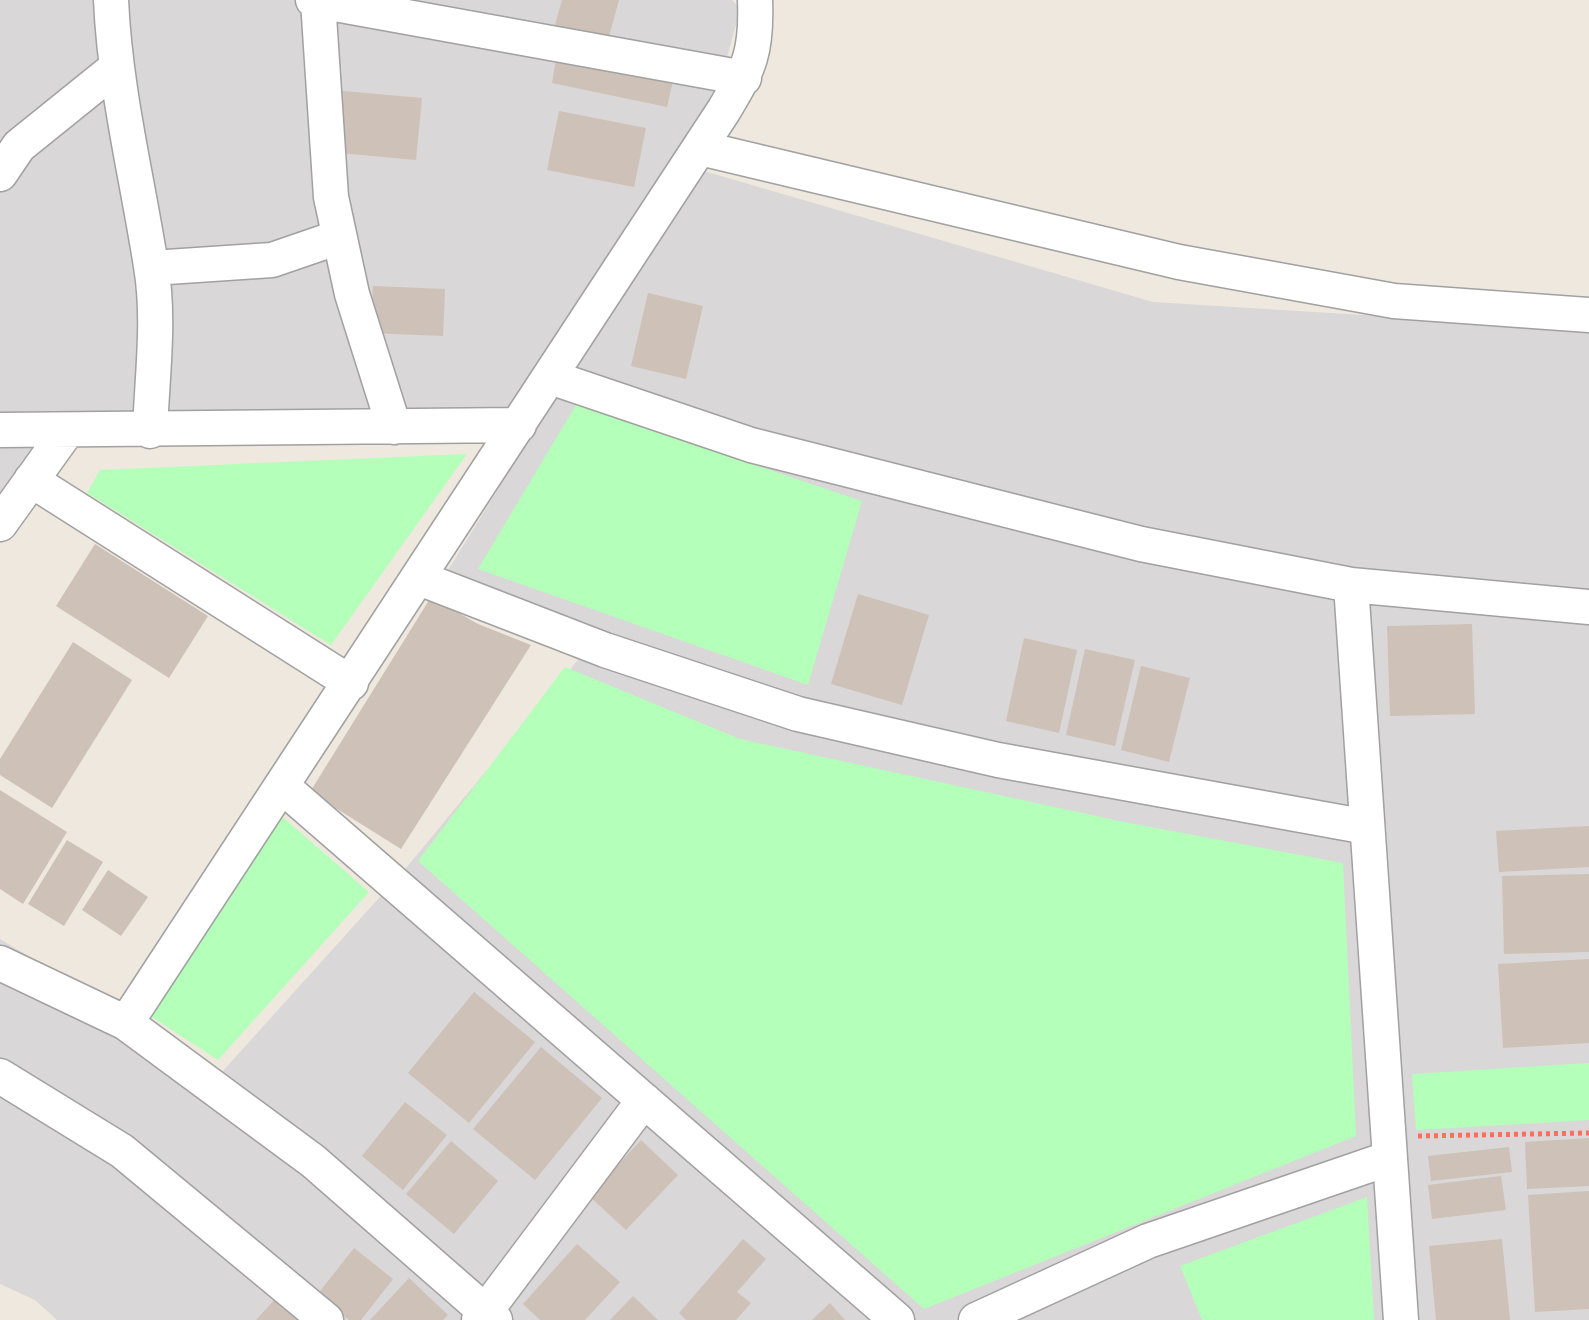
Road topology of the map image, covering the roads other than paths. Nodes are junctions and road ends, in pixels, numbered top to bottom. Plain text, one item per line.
1 (111, 0) edge
2 (755, 0) edge
3 (316, 1) edge
4 (117, 67) junction
5 (744, 78) junction
6 (38, 130) junction
7 (0, 141) edge
8 (700, 148) junction
9 (0, 174) edge
10 (339, 237) junction
11 (152, 268) junction
12 (1589, 315) edge
13 (550, 377) junction
14 (519, 425) junction
15 (394, 427) junction
16 (0, 430) edge
17 (150, 431) junction
18 (66, 432) junction
19 (31, 480) junction
20 (0, 524) edge
21 (419, 578) junction
22 (1351, 585) junction
23 (1589, 607) edge
24 (351, 683) junction
25 (283, 787) junction
26 (1367, 827) junction
27 (0, 963) edge
28 (126, 1023) junction
29 (0, 1076) edge
30 (644, 1100) junction
31 (1390, 1147) junction
32 (486, 1317) edge
33 (326, 1320) edge
34 (897, 1320) edge
35 (976, 1320) edge
36 (1401, 1320) edge

1 - 4 street
2 - 5 street
3 - 5 street
3 - 10 street
4 - 6 street
4 - 11 street
5 - 8 street
6 - 7 street
6 - 9 street
8 - 12 street
8 - 13 street
10 - 11 street
10 - 15 street
11 - 17 street
13 - 14 street
13 - 22 street
14 - 15 street
14 - 21 street
15 - 17 street
16 - 18 street
17 - 18 street
18 - 19 street
19 - 20 street
19 - 24 street
21 - 24 street
21 - 26 street
22 - 23 street
22 - 26 street
24 - 25 street
25 - 28 street
25 - 30 street
26 - 31 street
27 - 28 street
28 - 32 street
29 - 33 street
30 - 32 street
30 - 34 street
31 - 35 street
31 - 36 street

